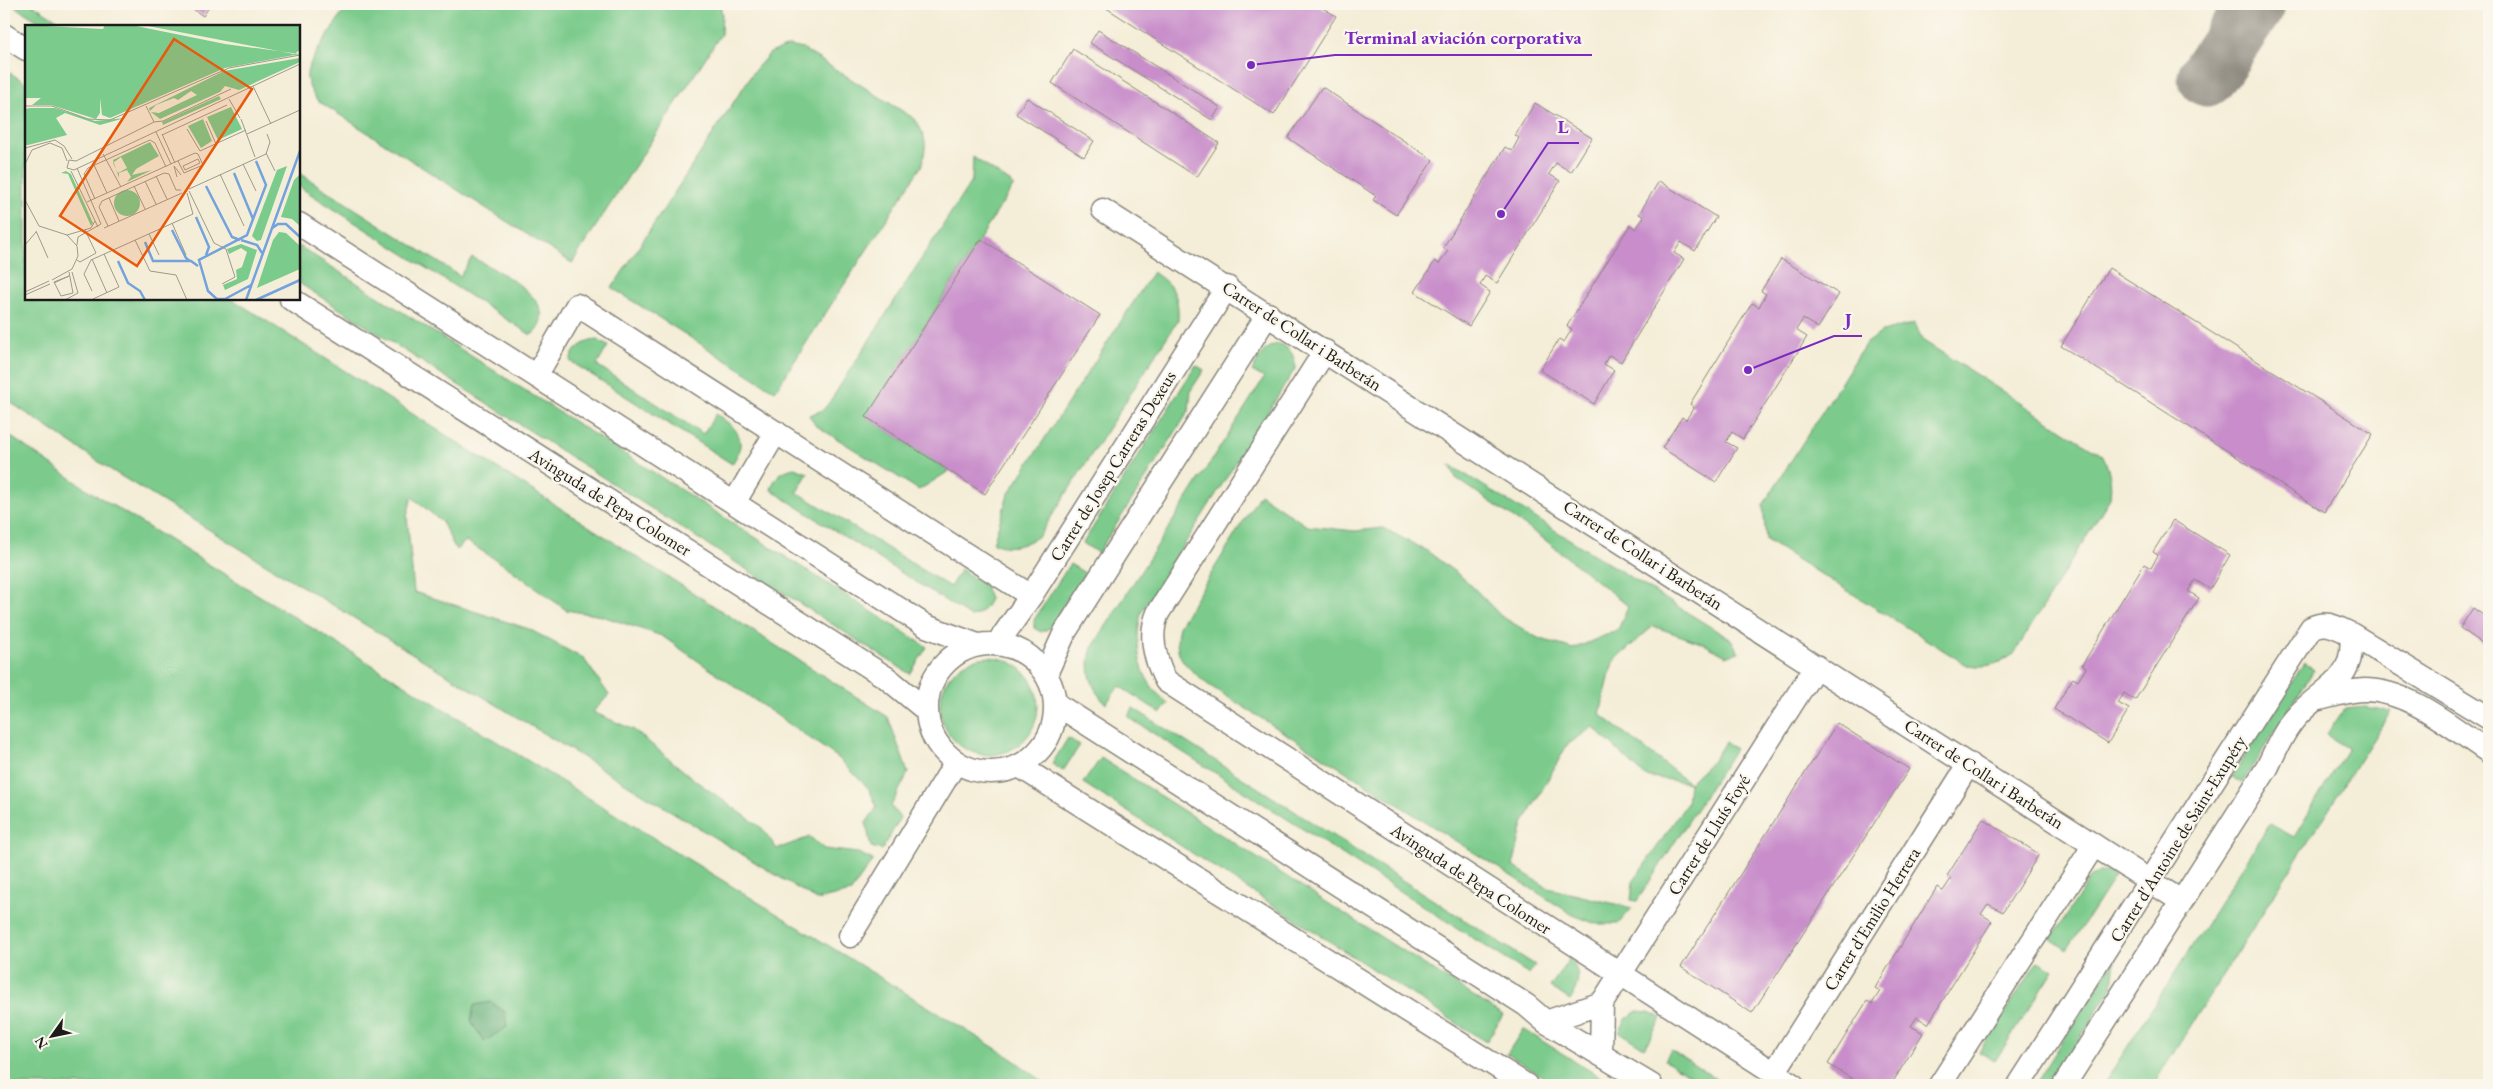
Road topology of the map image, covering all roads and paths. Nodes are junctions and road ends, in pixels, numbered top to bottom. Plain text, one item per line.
1 (4, 35) edge
2 (25, 48) edge
3 (1104, 210) dead end
4 (300, 225) edge
5 (1226, 287) junction
6 (294, 300) edge
7 (1268, 314) junction
8 (1325, 351) junction
9 (536, 376) junction
10 (776, 432) junction
11 (734, 503) junction
12 (1031, 596) junction
13 (2351, 634) junction
14 (986, 644) junction
15 (1816, 666) junction
16 (1046, 674) junction
17 (2313, 700) junction
18 (1056, 704) junction
19 (926, 710) junction
20 (2487, 717) edge
21 (2470, 739) junction
22 (2489, 752) edge
23 (956, 762) junction
24 (1969, 764) junction
25 (1019, 766) junction
26 (2094, 844) junction
27 (2151, 882) junction
28 (2181, 901) junction
29 (850, 936) dead end
30 (1620, 974) junction
31 (1602, 1003) junction
32 (1546, 1022) junction
33 (1601, 1055) junction
34 (1774, 1073) junction
35 (1526, 1085) edge
36 (1651, 1085) edge
37 (1793, 1085) edge
38 (1940, 1085) edge
39 (2019, 1085) edge
40 (2064, 1085) edge

1 - 2 street
3 - 5 street, Carrer de Collar i Barberán
4 - 9 street
5 - 7 street, Carrer de Collar i Barberán
5 - 12 street, Carrer de Josep Carreras Dexeus
6 - 19 street, Avinguda de Pepa Colomer
7 - 8 street, Carrer de Collar i Barberán
7 - 16 street
8 - 15 street, Carrer de Collar i Barberán
8 - 30 street, Avinguda de Pepa Colomer
9 - 10 street
9 - 11 street
10 - 11 street
10 - 12 street
11 - 14 street
12 - 14 street, Carrer de Josep Carreras Dexeus
13 - 17 street, Carrer d'Antoine de Saint-Exupéry
13 - 20 street, Carrer d'Antoine de Saint-Exupéry
13 - 27 street, Carrer d'Antoine de Saint-Exupéry
14 - 16 street
14 - 19 street
15 - 24 street, Carrer de Collar i Barberán
15 - 30 street, Carrer de Lluís Foyé
16 - 18 street
17 - 21 street
17 - 28 street, Carrer d'Antoine de Saint-Exupéry
18 - 25 street
18 - 32 street
19 - 23 street
20 - 21 street
21 - 22 street
23 - 25 street
23 - 29 street
24 - 26 street, Carrer de Collar i Barberán
24 - 34 street, Carrer d'Emilio Herrera
25 - 35 street
26 - 27 street, Carrer de Collar i Barberán
26 - 38 street
27 - 28 street, Carrer de Collar i Barberán
27 - 39 street, Carrer d'Antoine de Saint-Exupéry
28 - 40 street, Carrer d'Antoine de Saint-Exupéry
30 - 31 street, Carrer de Lluís Foyé
30 - 34 street, Avinguda de Pepa Colomer
31 - 32 street
31 - 33 street
32 - 33 street
33 - 36 street
34 - 37 street, Avinguda de Pepa Colomer

